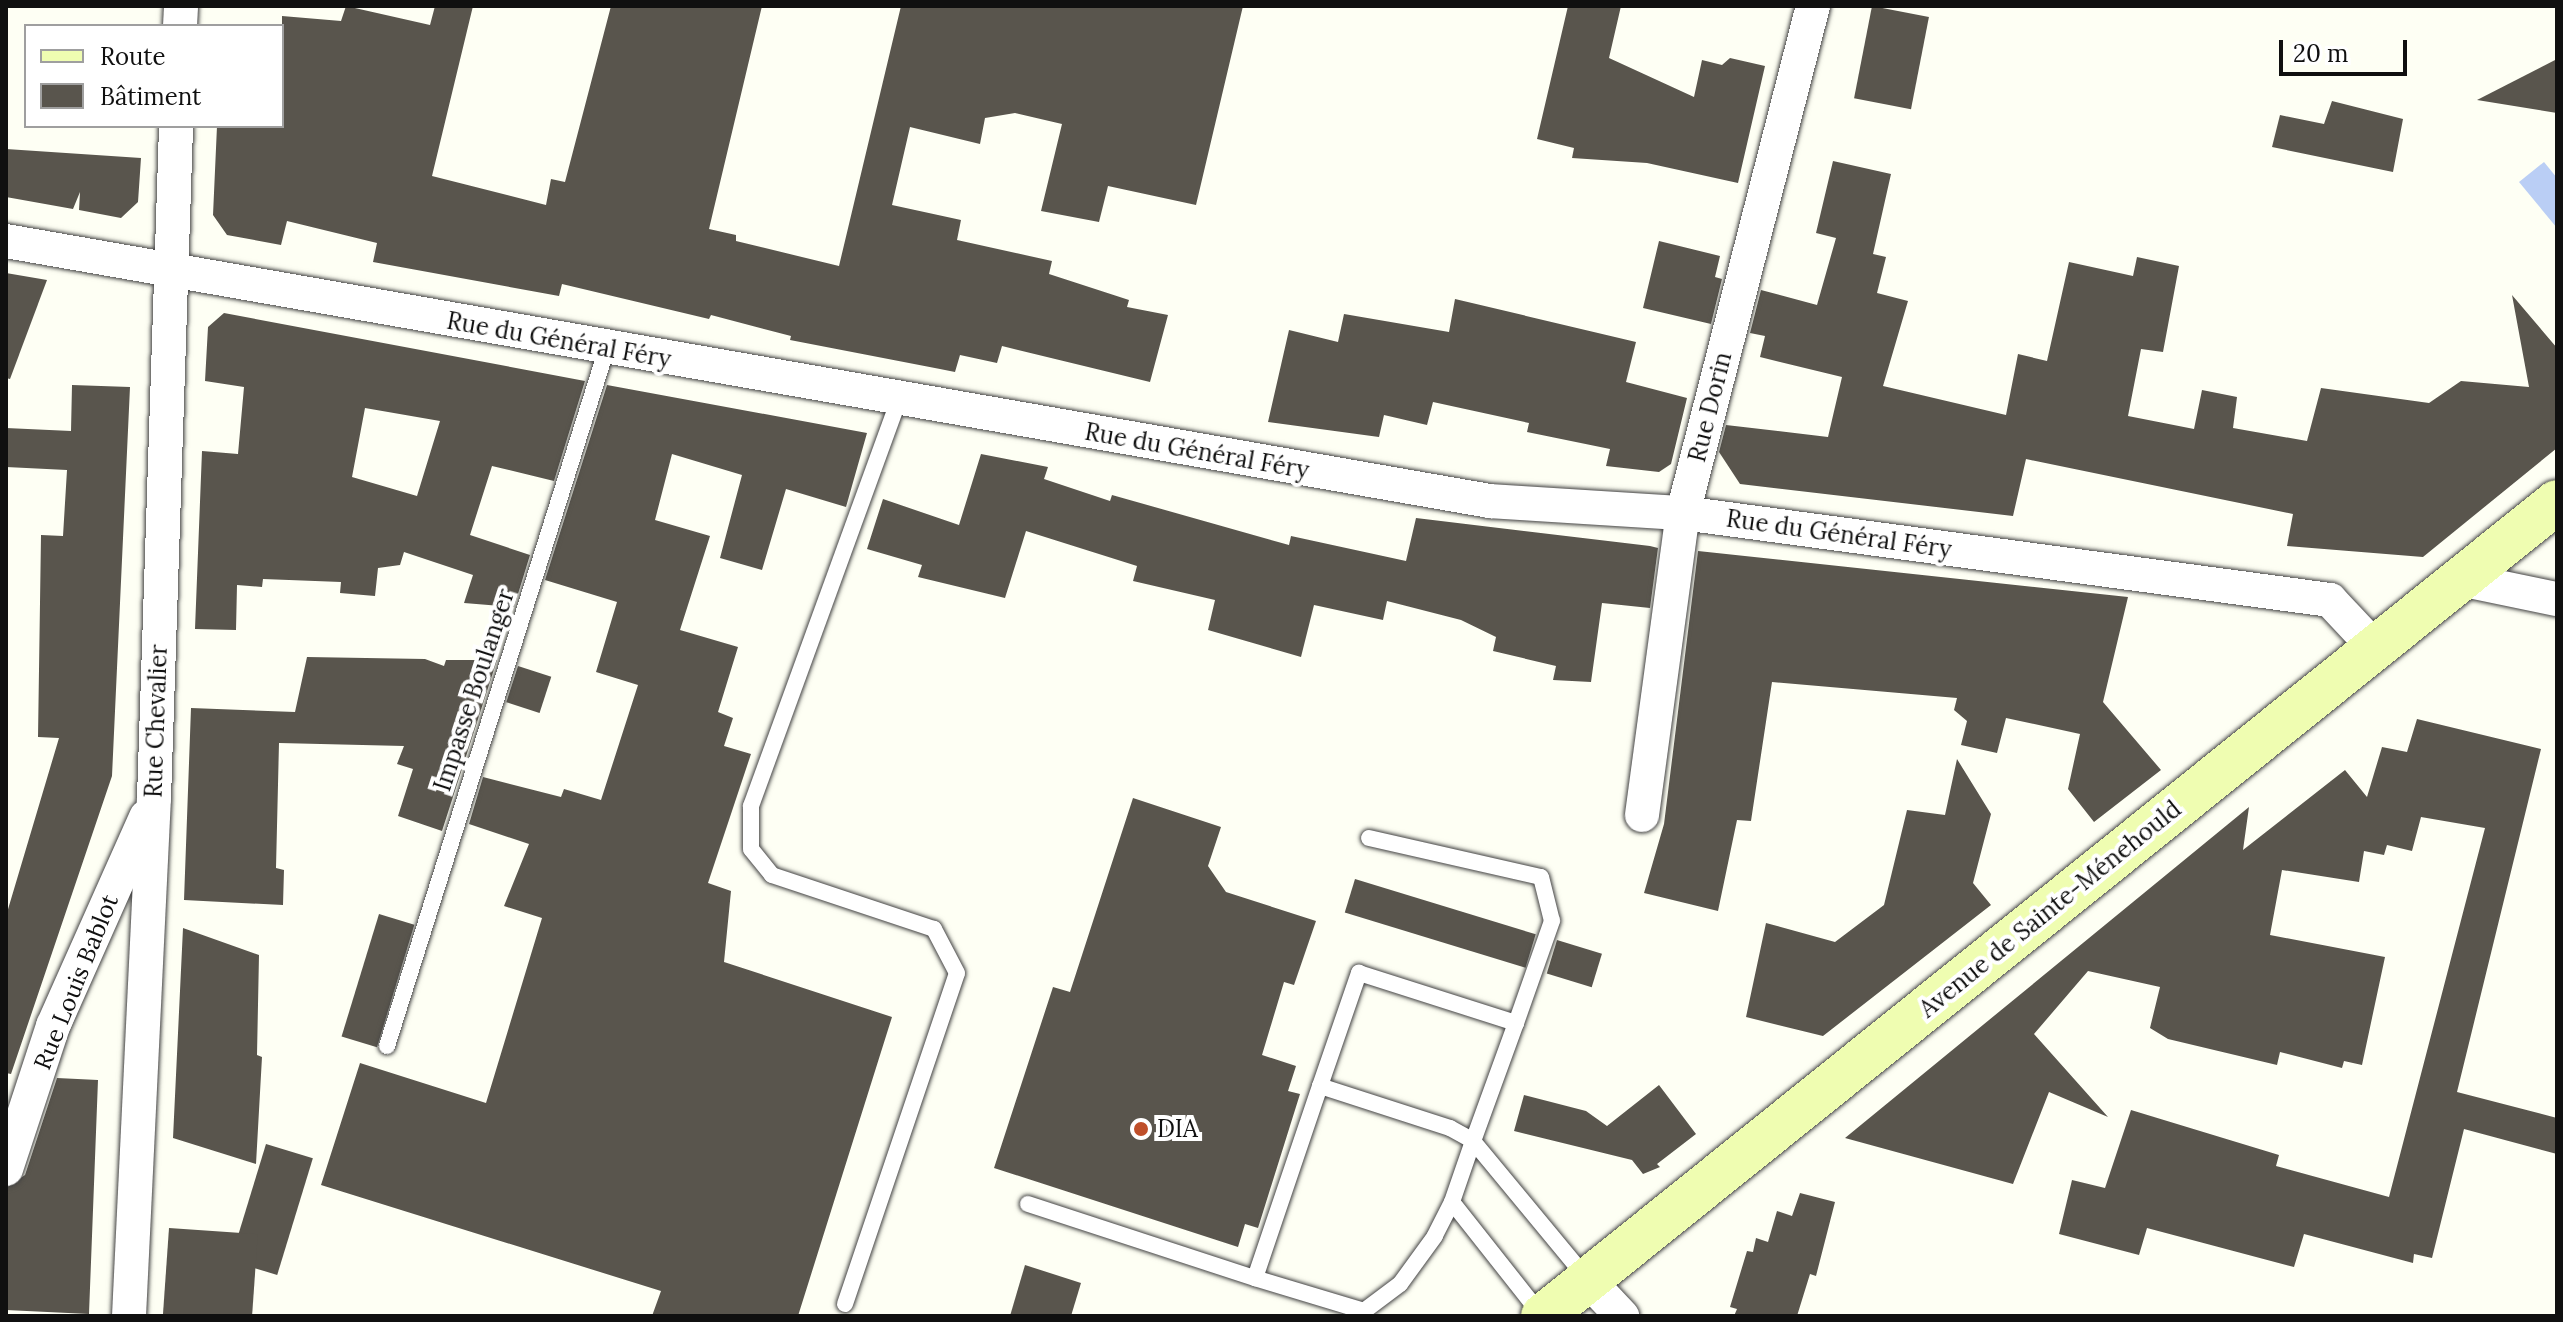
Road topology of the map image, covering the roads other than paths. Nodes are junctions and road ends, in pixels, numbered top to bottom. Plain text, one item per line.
1 (1813, 6) edge
2 (176, 128) edge
3 (6, 241) edge
4 (169, 273) junction
5 (607, 348) junction
6 (899, 399) junction
7 (2557, 502) edge
8 (1683, 513) junction
9 (2460, 579) junction
10 (2557, 599) edge
11 (2375, 648) junction
12 (154, 798) junction
13 (1642, 815) dead end
14 (1369, 838) dead end
15 (1516, 1023) junction
16 (387, 1046) dead end
17 (1320, 1086) junction
18 (1473, 1141) junction
19 (6, 1169) edge
20 (1452, 1202) junction
21 (1028, 1204) dead end
22 (1255, 1278) junction
23 (1588, 1280) junction
24 (845, 1304) dead end
25 (129, 1316) edge
26 (1542, 1316) edge
27 (1622, 1316) edge

1 - 8 street, Rue Dorin
2 - 4 street, Rue Chevalier
3 - 4 street, Rue du Général Féry
4 - 5 street, Rue du Général Féry
4 - 12 street, Rue Chevalier
5 - 6 street, Rue du Général Féry
5 - 16 lane, Impasse Boulanger
6 - 8 street, Rue du Général Féry
6 - 24 lane
7 - 9 main road, Avenue de Sainte-Ménehould
8 - 11 street, Rue du Général Féry
8 - 13 street, Rue Dorin
9 - 10 street
9 - 11 main road, Avenue de Sainte-Ménehould
11 - 23 main road, Avenue de Sainte-Ménehould
12 - 19 street, Rue Louis Bablot
12 - 25 street, Rue Chevalier
14 - 15 lane
15 - 17 lane
15 - 18 lane
17 - 18 lane
17 - 22 lane
18 - 20 lane
18 - 23 lane
20 - 22 lane
20 - 26 lane
21 - 22 lane
23 - 26 main road, Avenue de Sainte-Ménehould
23 - 27 street

